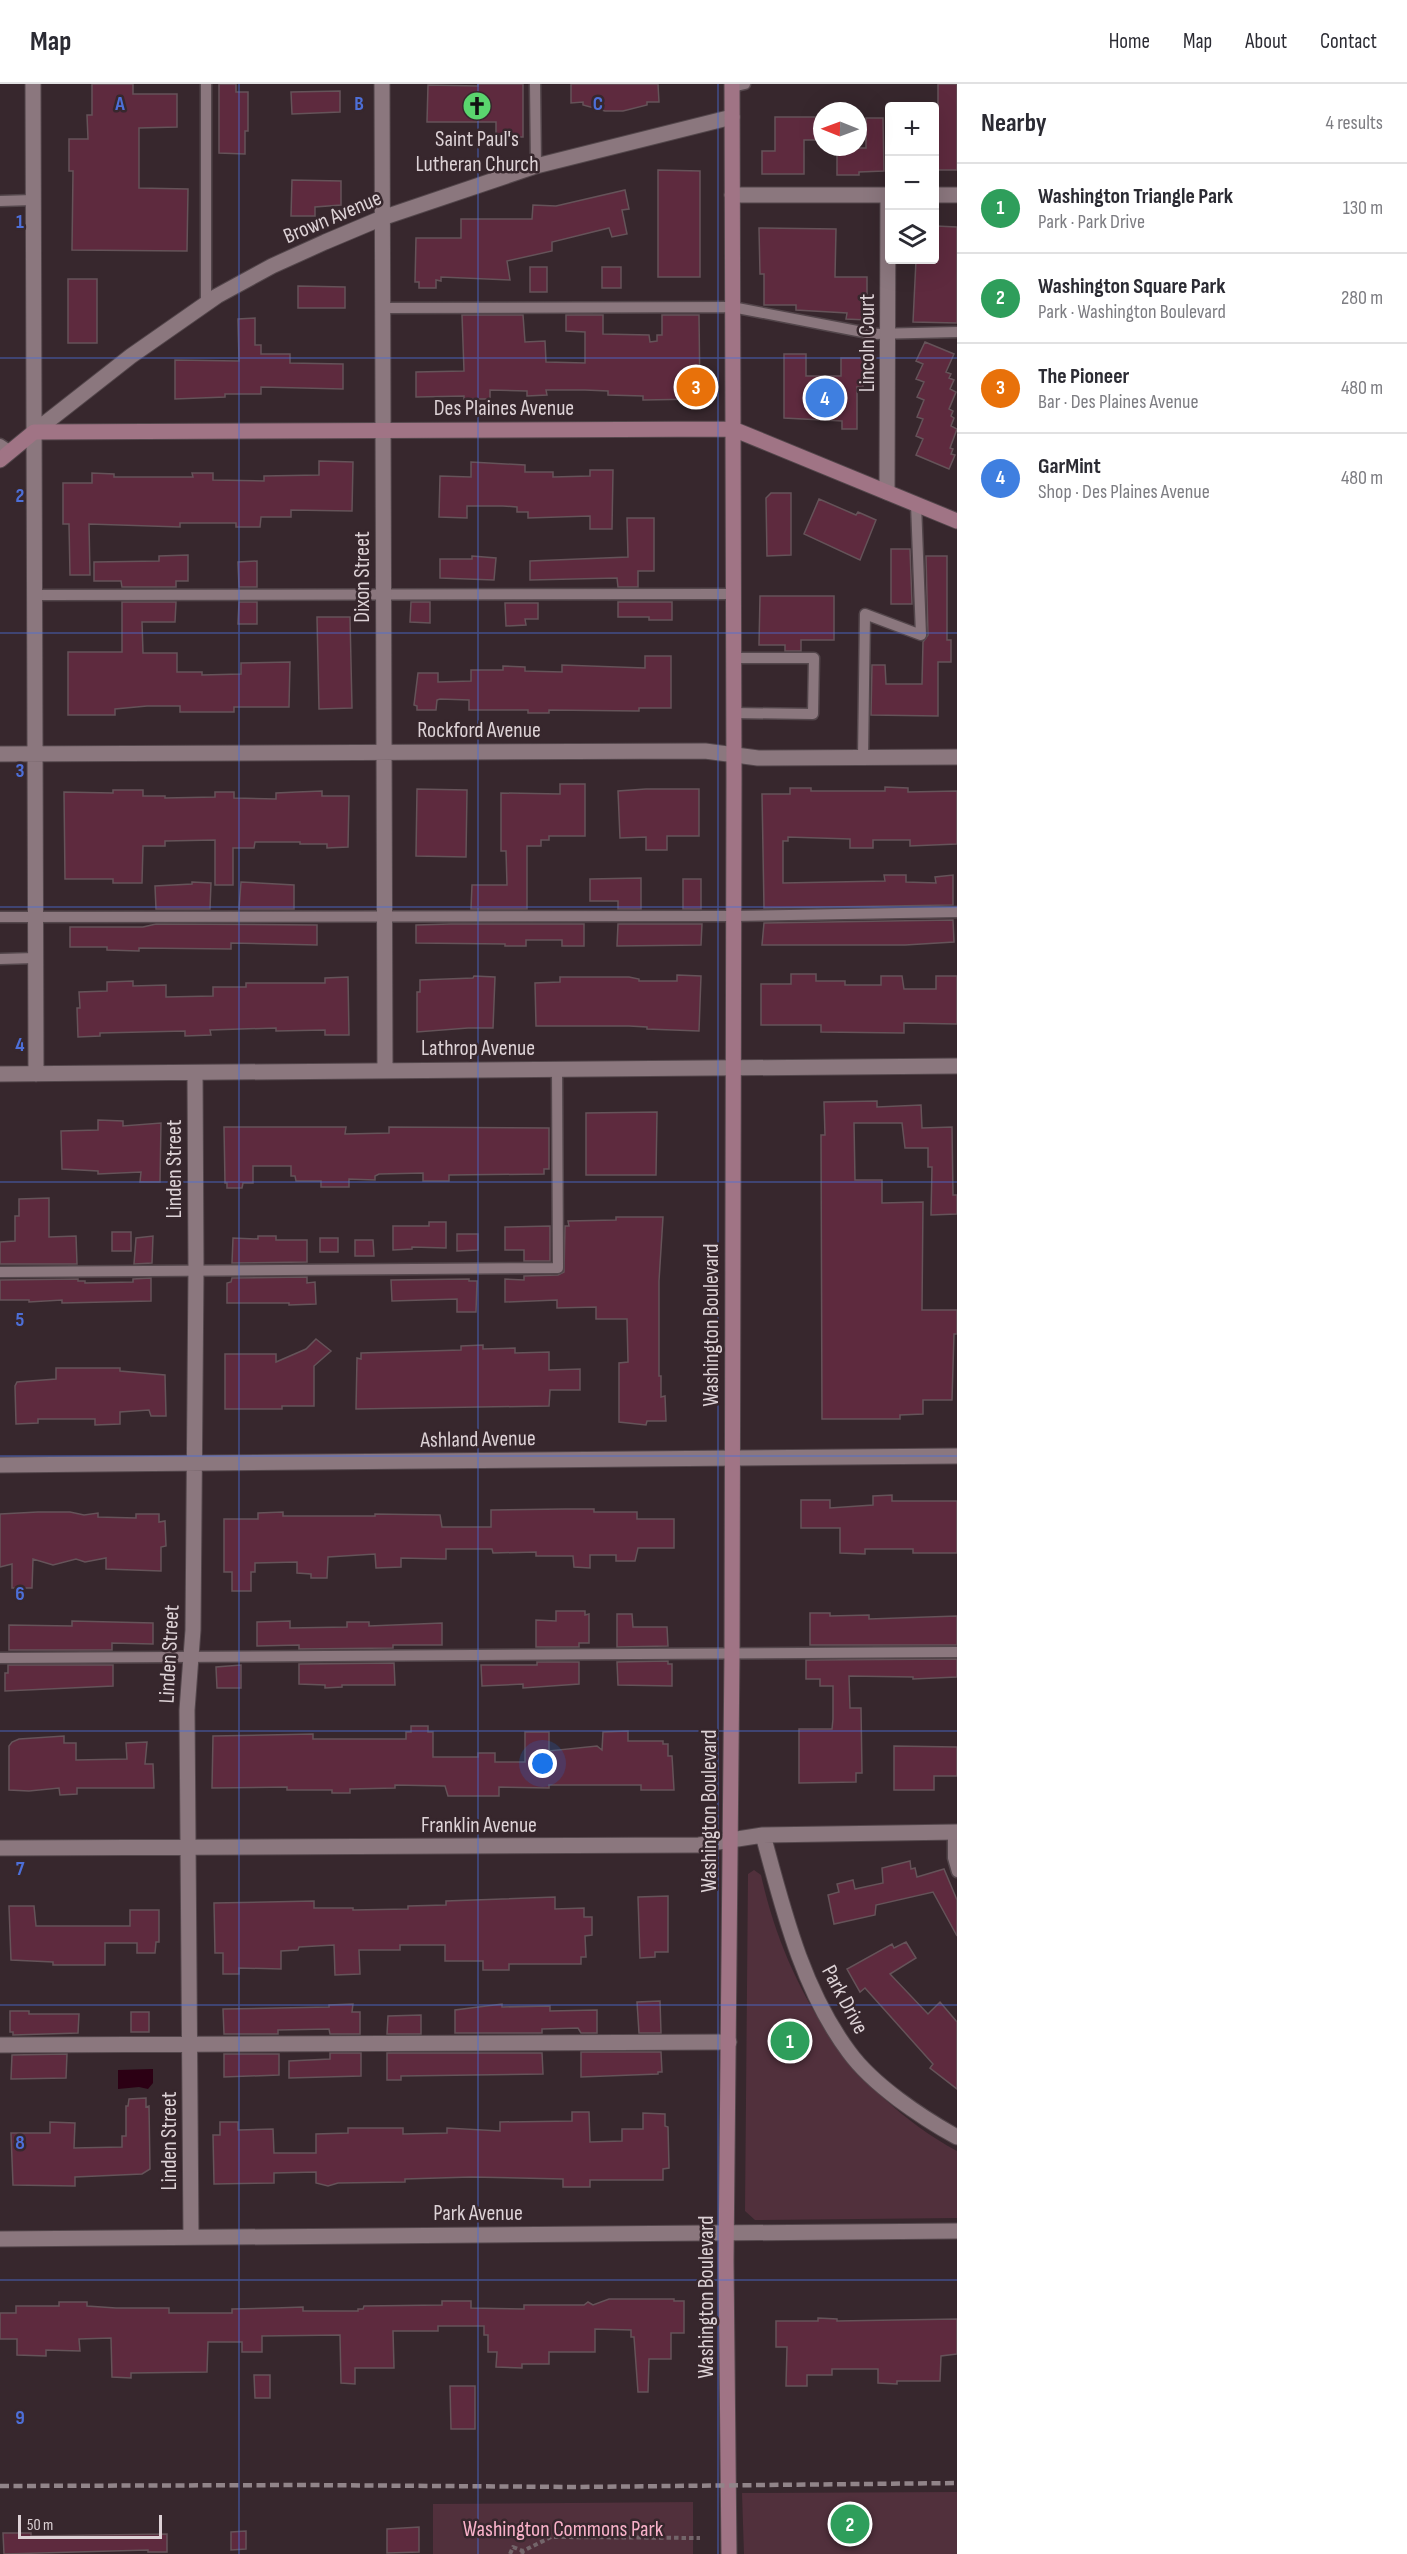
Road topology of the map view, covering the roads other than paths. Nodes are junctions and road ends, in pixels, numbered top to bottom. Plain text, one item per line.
1 (33, 84) edge
2 (206, 84) edge
3 (382, 84) edge
4 (535, 84) edge
5 (736, 85) edge
6 (732, 117) junction
7 (536, 166) junction
8 (732, 195) junction
9 (885, 195) edge
10 (939, 195) edge
11 (957, 195) edge
12 (33, 200) junction
13 (0, 201) edge
14 (889, 210) edge
15 (382, 218) junction
16 (206, 303) junction
17 (732, 307) junction
18 (382, 308) junction
19 (957, 332) edge
20 (889, 334) junction
21 (733, 429) junction
22 (383, 430) junction
23 (34, 432) junction
24 (4, 452) edge
25 (887, 492) junction
26 (916, 504) junction
27 (957, 521) edge
28 (384, 594) junction
29 (733, 594) junction
30 (34, 595) junction
31 (733, 658) junction
32 (734, 713) junction
33 (386, 752) junction
34 (0, 754) edge
35 (35, 754) junction
36 (734, 755) junction
37 (863, 757) junction
38 (957, 757) edge
39 (957, 912) edge
40 (385, 915) junction
41 (733, 916) junction
42 (0, 917) edge
43 (35, 917) junction
44 (35, 958) junction
45 (0, 959) edge
46 (957, 1066) edge
47 (733, 1068) junction
48 (557, 1069) junction
49 (385, 1070) junction
50 (195, 1073) junction
51 (0, 1074) edge
52 (36, 1074) junction
53 (196, 1270) junction
54 (0, 1272) edge
55 (957, 1456) edge
56 (732, 1457) junction
57 (0, 1465) edge
58 (194, 1465) junction
59 (957, 1652) edge
60 (732, 1653) junction
61 (192, 1656) junction
62 (0, 1658) edge
63 (955, 1832) edge
64 (763, 1834) junction
65 (731, 1840) junction
66 (0, 1848) edge
67 (190, 1849) junction
68 (957, 1872) edge
69 (729, 2042) junction
70 (190, 2043) junction
71 (0, 2045) edge
72 (957, 2137) edge
73 (957, 2231) edge
74 (728, 2233) junction
75 (191, 2237) junction
76 (0, 2239) edge
77 (729, 2554) edge

1 - 12 street
2 - 16 lane
3 - 15 street, Dixon Street
4 - 7 lane
5 - 6 street, Washington Boulevard
6 - 7 street, Brown Avenue
6 - 8 street, Washington Boulevard
7 - 15 street, Brown Avenue
8 - 9 street
8 - 17 street, Washington Boulevard
10 - 11 street
12 - 13 lane
12 - 23 street
14 - 20 street, Lincoln Court
15 - 16 street, Brown Avenue
15 - 18 street, Dixon Street
16 - 23 street, Brown Avenue
17 - 18 lane
17 - 20 lane
17 - 21 street, Washington Boulevard
18 - 22 street, Dixon Street
19 - 20 lane
20 - 25 street, Lincoln Court
21 - 22 street, Des Plaines Avenue
21 - 25 street, Des Plaines Avenue
21 - 29 street, Washington Boulevard
22 - 23 street, Des Plaines Avenue
22 - 28 street, Dixon Street
23 - 24 street, Brown Avenue
23 - 30 street
25 - 26 street, Des Plaines Avenue
26 - 27 street, Des Plaines Avenue
26 - 37 lane
28 - 29 lane
28 - 30 lane
28 - 33 street, Dixon Street
29 - 31 street, Washington Boulevard
30 - 35 street
31 - 32 street, Washington Boulevard
31 - 32 lane
32 - 36 street, Washington Boulevard
33 - 35 street, Rockford Avenue
33 - 36 street, Rockford Avenue
33 - 40 street, Dixon Street
34 - 35 street, Rockford Avenue
35 - 43 street
36 - 37 street, Rockford Avenue
36 - 41 street, Washington Boulevard
37 - 38 street, Rockford Avenue
39 - 41 lane
40 - 41 lane
40 - 43 lane
40 - 49 street, Dixon Street
41 - 47 street, Washington Boulevard
42 - 43 lane
43 - 44 street
44 - 45 lane
44 - 52 street
46 - 47 street, Lathrop Avenue
47 - 48 street, Lathrop Avenue
47 - 56 street, Washington Boulevard
48 - 49 street, Lathrop Avenue
48 - 53 lane
49 - 50 street, Lathrop Avenue
50 - 52 street, Lathrop Avenue
50 - 53 street, Linden Street
51 - 52 street, Lathrop Avenue
53 - 54 lane
53 - 58 street, Linden Street
55 - 56 street, Ashland Avenue
56 - 58 street, Ashland Avenue
56 - 60 street, Washington Boulevard
57 - 58 street, Ashland Avenue
58 - 61 street, Linden Street
59 - 60 lane
60 - 61 lane
60 - 65 street, Washington Boulevard
61 - 62 lane
61 - 67 street, Linden Street
63 - 64 street, Franklin Avenue
63 - 68 lane
64 - 65 street, Franklin Avenue
64 - 72 street, Park Drive
65 - 67 street, Franklin Avenue
65 - 69 street, Washington Boulevard
66 - 67 street, Franklin Avenue
67 - 70 street, Linden Street
69 - 70 street
69 - 74 street, Washington Boulevard
70 - 71 street
70 - 75 street, Linden Street
73 - 74 street, Park Avenue
74 - 75 street, Park Avenue
74 - 77 street, Washington Boulevard
75 - 76 street, Park Avenue

